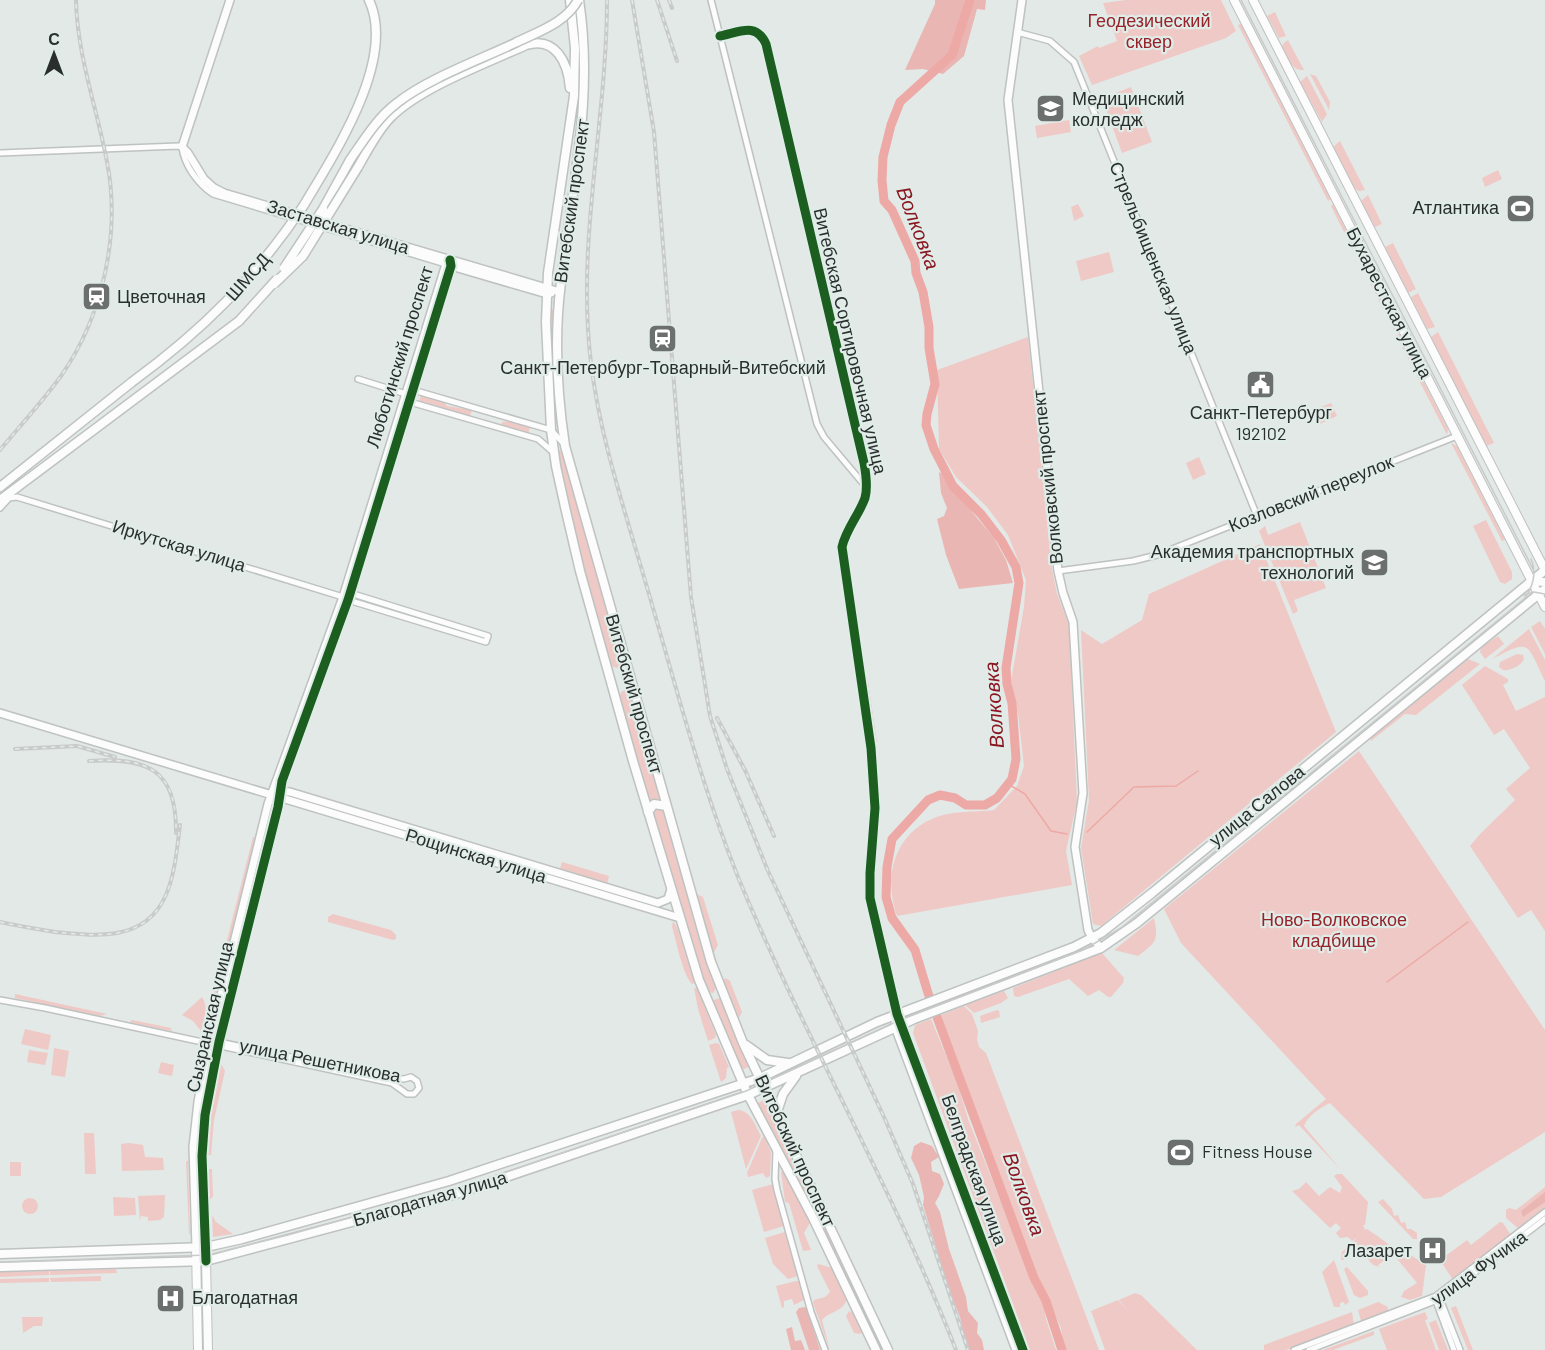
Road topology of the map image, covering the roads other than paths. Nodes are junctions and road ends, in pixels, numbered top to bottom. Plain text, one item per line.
1 (230, 0) edge
2 (369, 0) edge
3 (570, 0) edge
4 (579, 0) edge
5 (711, 0) edge
6 (1022, 0) edge
7 (1234, 0) edge
8 (1253, 0) edge
9 (1017, 32) junction
10 (720, 36) junction
11 (572, 115) junction
12 (182, 147) junction
13 (0, 153) edge
14 (449, 263) junction
15 (274, 284) junction
16 (547, 291) junction
17 (560, 292) junction
18 (358, 379) dead end
19 (1449, 385) junction
20 (410, 392) junction
21 (1435, 392) junction
22 (410, 402) junction
23 (549, 417) junction
24 (561, 417) junction
25 (550, 430) junction
26 (1457, 435) junction
27 (566, 447) junction
28 (553, 452) junction
29 (0, 487) edge
30 (866, 487) junction
31 (0, 500) edge
32 (0, 508) edge
33 (1257, 516) junction
34 (1545, 570) edge
35 (1058, 571) junction
36 (1532, 581) junction
37 (1545, 582) edge
38 (1542, 591) edge
39 (347, 597) junction
40 (1545, 607) edge
41 (626, 665) junction
42 (608, 669) junction
43 (633, 689) junction
44 (615, 694) junction
45 (0, 712) edge
46 (281, 794) junction
47 (271, 795) junction
48 (666, 806) junction
49 (648, 812) junction
50 (671, 889) junction
51 (680, 918) junction
52 (1092, 938) junction
53 (1101, 948) junction
54 (721, 988) junction
55 (705, 995) junction
56 (0, 1002) edge
57 (943, 1002) junction
58 (924, 1010) junction
59 (897, 1014) junction
60 (898, 1026) junction
61 (743, 1043) junction
62 (209, 1044) junction
63 (219, 1044) junction
64 (791, 1063) junction
65 (798, 1073) junction
66 (760, 1078) junction
67 (743, 1084) junction
68 (765, 1088) junction
69 (200, 1092) junction
70 (209, 1094) junction
71 (748, 1095) junction
72 (777, 1112) junction
73 (777, 1149) junction
74 (1545, 1212) edge
75 (1545, 1219) edge
76 (206, 1247) junction
77 (196, 1248) junction
78 (0, 1254) edge
79 (844, 1256) junction
80 (206, 1261) junction
81 (834, 1261) junction
82 (196, 1262) junction
83 (0, 1267) edge
84 (1437, 1299) junction
85 (198, 1350) edge
86 (208, 1350) edge
87 (825, 1350) edge
88 (876, 1350) edge
89 (888, 1350) edge
90 (1016, 1350) edge
91 (1023, 1350) edge
92 (1294, 1350) edge
93 (1310, 1350) edge
94 (1454, 1350) edge
95 (1460, 1350) edge

1 - 12 street
2 - 29 main road, ШМСД, bridge
3 - 11 main road, Витебский проспект
4 - 15 main road, ШМСД, bridge
4 - 17 main road, Витебский проспект
5 - 10 street, Витебская Сортировочная улица
6 - 9 street, Волковский проспект
7 - 21 main road, Бухарестская улица
8 - 19 main road, Бухарестская улица
9 - 33 street, Стрельбищенская улица
9 - 35 street, Волковский проспект
10 - 30 street, Витебская Сортировочная улица
10 - 30 street, Витебская Сортировочная улица
11 - 15 main road, bridge
11 - 16 main road, Витебский проспект
12 - 13 street
12 - 14 street, Заставская улица
14 - 16 street, Заставская улица
14 - 20 street, Люботинский проспект
15 - 31 main road, ШМСД, bridge
16 - 17 street, Заставская улица
16 - 23 main road, Витебский проспект
17 - 24 main road, Витебский проспект
18 - 20 street
19 - 21 main road
19 - 34 main road, Бухарестская улица
20 - 22 street, Люботинский проспект
20 - 25 street
20 - 39 street, Люботинский проспект
21 - 26 main road, Бухарестская улица
22 - 28 street
22 - 39 street, Люботинский проспект
23 - 24 main road
23 - 25 main road, Витебский проспект
24 - 27 main road, Витебский проспект
25 - 27 street
25 - 28 main road, Витебский проспект
26 - 33 street, Козловский переулок
26 - 36 main road, Бухарестская улица
27 - 41 main road, Витебский проспект
28 - 42 main road, Витебский проспект
30 - 59 street, Витебская Сортировочная улица
32 - 39 street, Иркутская улица
33 - 35 street, Козловский переулок
34 - 36 main road, улица Салова
35 - 52 street, Волковский проспект
36 - 37 main road
36 - 38 main road, Бухарестская улица
36 - 52 main road, улица Салова
38 - 40 main road, Бухарестская улица
38 - 53 main road, улица Салова
39 - 39 street, Иркутская улица
39 - 46 street, Люботинский проспект
39 - 47 street, Люботинский проспект
41 - 42 main road
41 - 43 main road, Витебский проспект
42 - 44 main road, Витебский проспект
43 - 44 main road
43 - 48 main road, Витебский проспект
44 - 49 main road, Витебский проспект
45 - 47 street, Рощинская улица
46 - 47 street, Рощинская улица
46 - 50 street, Рощинская улица
46 - 51 street, Рощинская улица
46 - 63 street, Сызранская улица
47 - 62 street, Сызранская улица
48 - 49 main road
48 - 54 main road, Витебский проспект
49 - 50 main road, Витебский проспект
50 - 51 main road, Витебский проспект
51 - 55 main road, Витебский проспект
52 - 53 street, Волковский проспект
52 - 57 main road, улица Салова
53 - 57 main road, улица Салова
54 - 55 main road
54 - 61 main road, Витебский проспект
55 - 67 main road, Витебский проспект
56 - 62 street, улица Решетникова
57 - 58 main road
58 - 59 main road
58 - 60 main road
59 - 60 street, Белградская улица
59 - 64 main road, Благодатная улица
60 - 65 main road, Благодатная улица
60 - 90 street, Белградская улица
60 - 91 street, Белградская улица
61 - 64 main road
61 - 66 main road, Витебский проспект
62 - 63 street, улица Решетникова
62 - 69 street, Сызранская улица
63 - 63 street, улица Решетникова
63 - 70 street, Сызранская улица
64 - 66 main road, Благодатная улица
65 - 68 main road, Благодатная улица
65 - 72 main road
66 - 67 main road, Благодатная улица
66 - 68 main road, Витебский проспект
67 - 71 main road, Витебский проспект
67 - 76 main road, Благодатная улица
68 - 71 main road, Благодатная улица
68 - 72 main road, Витебский проспект
69 - 70 street
69 - 77 street, Сызранская улица
70 - 76 street, Сызранская улица
71 - 73 main road, Витебский проспект
71 - 80 main road, Благодатная улица
72 - 79 main road, Витебский проспект
73 - 81 main road, Витебский проспект
73 - 87 street, Витебский проспект
74 - 84 street, улица Фучика
75 - 84 street, улица Фучика
76 - 77 main road, Благодатная улица
76 - 80 street, Сызранская улица
77 - 78 main road, Благодатная улица
77 - 82 main road, Сызранская улица
79 - 81 main road
79 - 89 main road, Витебский проспект
80 - 82 main road, Благодатная улица
80 - 86 main road
81 - 88 main road, Витебский проспект
82 - 83 main road, Благодатная улица
82 - 85 main road, Сызранская улица
84 - 92 street, улица Фучика
84 - 93 street, улица Фучика
84 - 94 street
84 - 95 street

